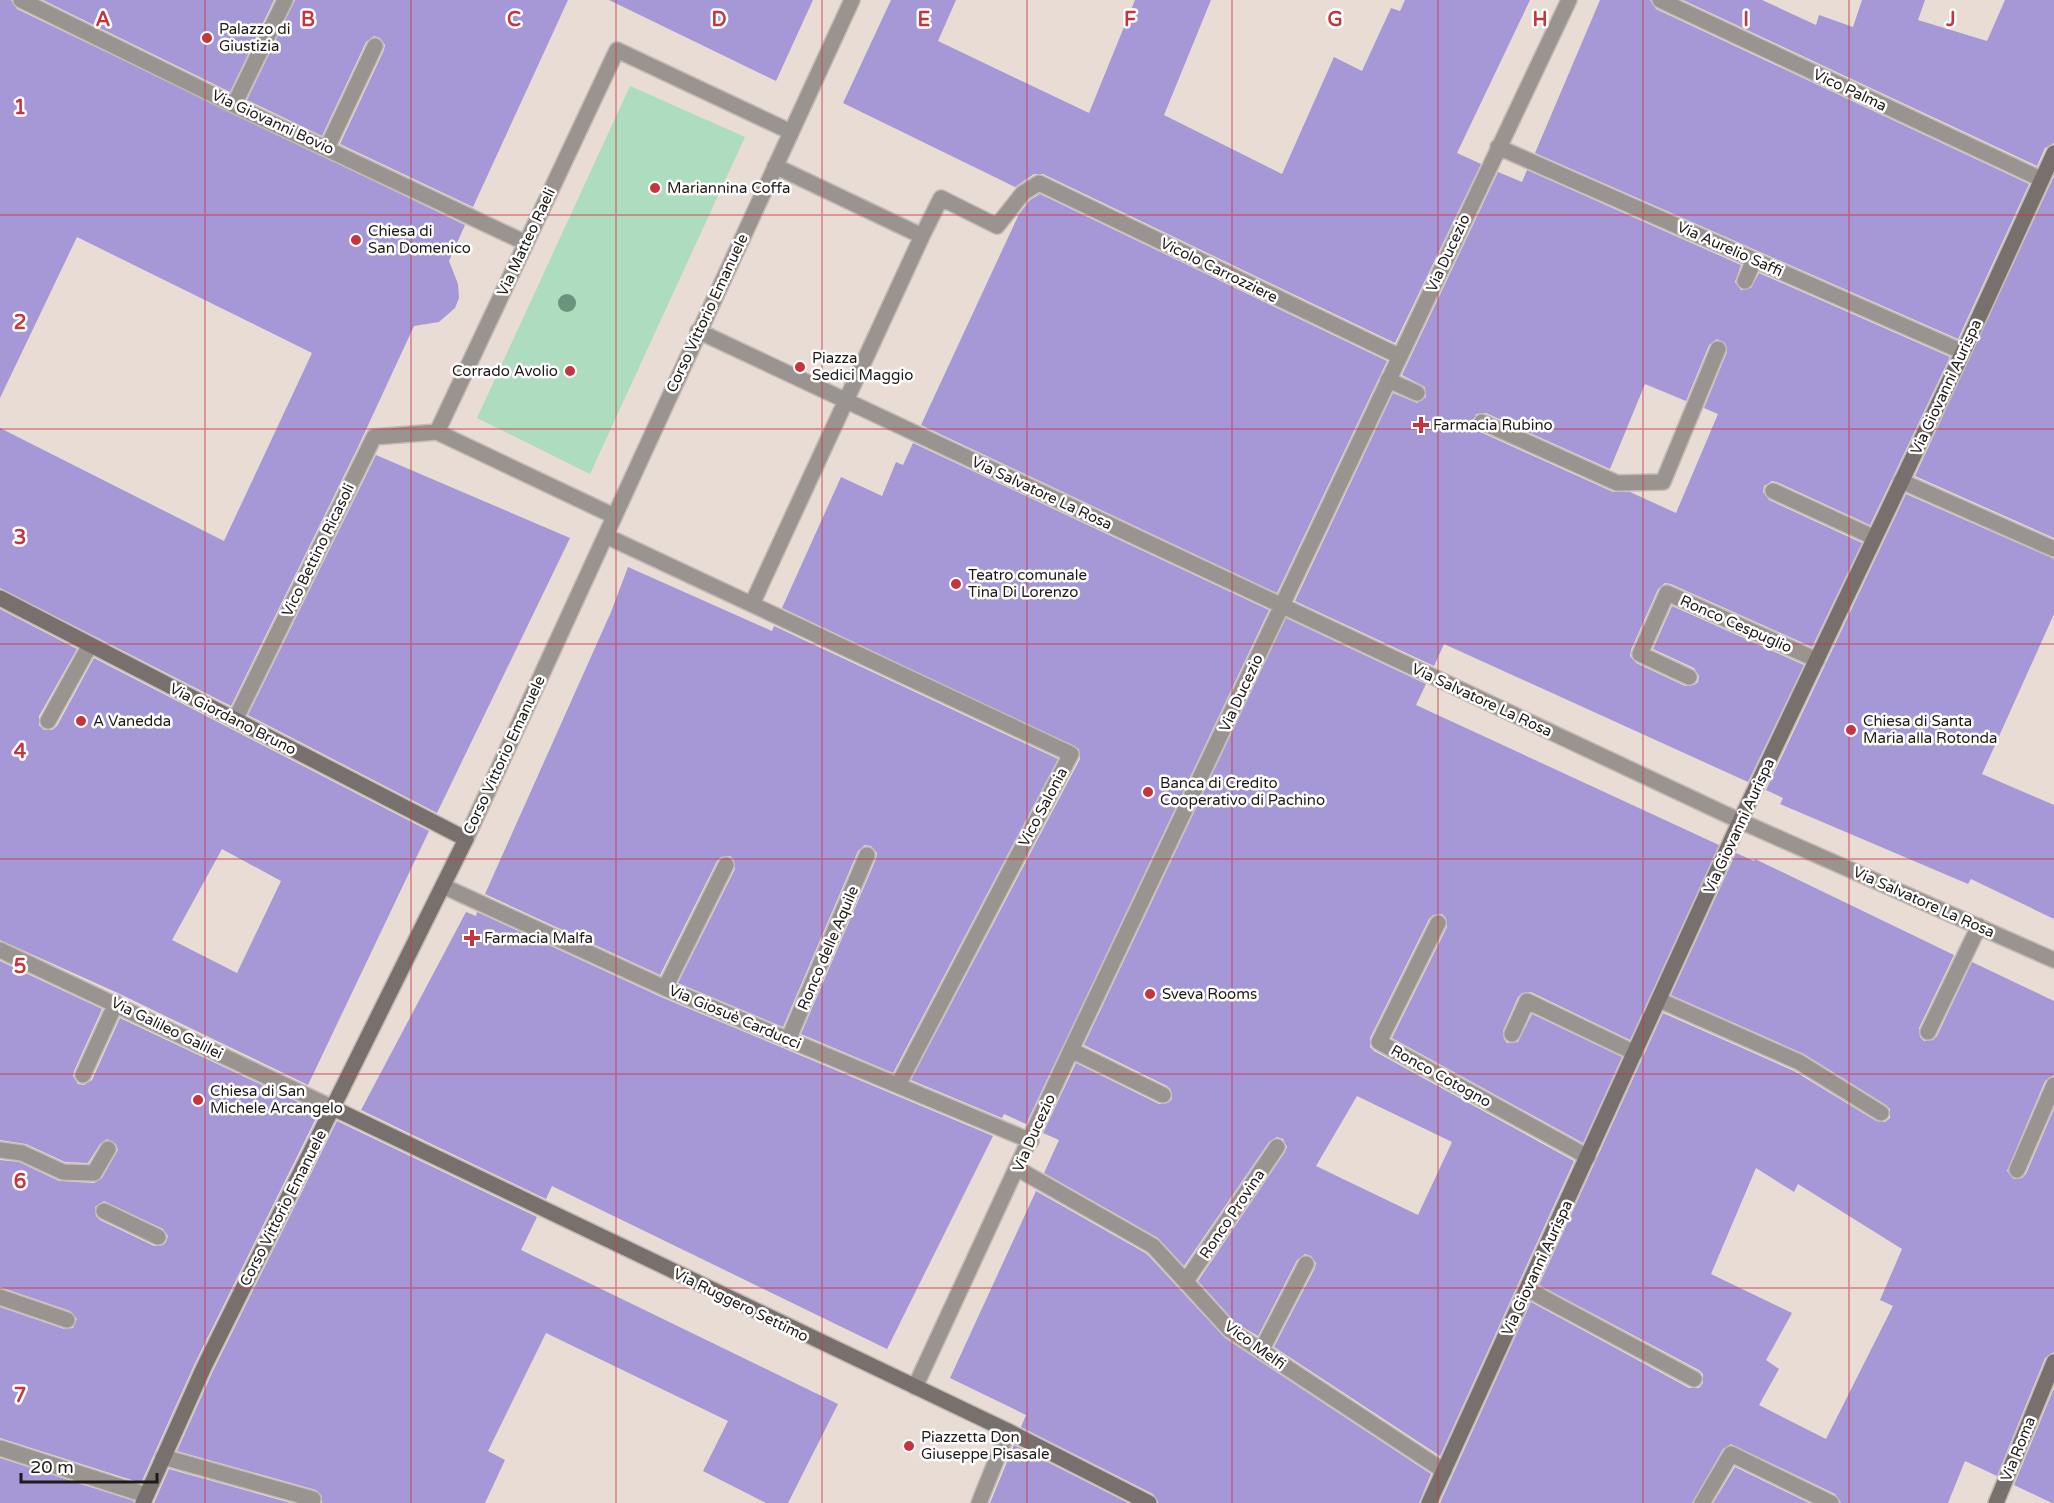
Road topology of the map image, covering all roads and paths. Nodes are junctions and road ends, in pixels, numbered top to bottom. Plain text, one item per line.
1 (21, 0) edge
2 (285, 0) edge
3 (852, 0) edge
4 (1569, 0) edge
5 (1660, 0) edge
6 (375, 46) dead end
7 (234, 105) junction
8 (791, 132) junction
9 (1498, 147) junction
10 (327, 148) junction
11 (2054, 153) edge
12 (775, 166) junction
13 (2041, 179) junction
14 (922, 236) junction
15 (526, 243) junction
16 (1754, 260) junction
17 (1746, 282) dead end
18 (698, 331) junction
19 (1718, 349) dead end
20 (1963, 352) junction
21 (1399, 356) junction
22 (1388, 380) junction
23 (1417, 393) dead end
24 (845, 400) junction
25 (1482, 422) dead end
26 (437, 432) junction
27 (1901, 481) junction
28 (1773, 491) dead end
29 (614, 516) junction
30 (606, 536) junction
31 (1873, 537) junction
32 (2054, 549) edge
33 (0, 598) edge
34 (752, 604) junction
35 (1283, 606) junction
36 (90, 645) junction
37 (1817, 660) junction
38 (1689, 676) dead end
39 (235, 720) junction
40 (48, 721) dead end
41 (1740, 821) junction
42 (466, 839) junction
43 (867, 855) dead end
44 (726, 866) dead end
45 (442, 886) junction
46 (1438, 923) dead end
47 (1979, 926) junction
48 (0, 950) edge
49 (2054, 960) edge
50 (665, 988) junction
51 (1659, 1000) junction
52 (116, 1003) junction
53 (1928, 1032) dead end
54 (1512, 1034) dead end
55 (788, 1040) junction
56 (1071, 1050) junction
57 (1635, 1053) junction
58 (84, 1075) dead end
59 (898, 1085) junction
60 (2054, 1085) edge
61 (1163, 1095) dead end
62 (333, 1108) junction
63 (1881, 1113) dead end
64 (1031, 1141) junction
65 (1277, 1147) dead end
66 (108, 1149) dead end
67 (0, 1150) edge
68 (1588, 1157) junction
69 (1018, 1169) junction
70 (2017, 1170) dead end
71 (104, 1212) dead end
72 (158, 1237) dead end
73 (1306, 1264) dead end
74 (1186, 1281) junction
75 (1527, 1289) junction
76 (0, 1297) edge
77 (67, 1320) dead end
78 (1261, 1351) junction
79 (2054, 1362) edge
80 (1694, 1379) dead end
81 (915, 1387) junction
82 (1008, 1431) junction
83 (0, 1449) edge
84 (163, 1457) junction
85 (1444, 1471) junction
86 (145, 1499) edge
87 (313, 1501) edge
88 (1434, 1501) edge
89 (979, 1503) edge
90 (1149, 1503) edge
91 (1702, 1503) edge
92 (1831, 1503) edge
93 (1996, 1503) edge

1 - 7 street, Via Giovanni Bovio
2 - 7 street
3 - 8 street, Corso Vittorio Emanuele
4 - 9 street, Via Ducezio
5 - 13 street, Vico Palma
6 - 10 street
7 - 10 street, Via Giovanni Bovio
8 - 12 street, Corso Vittorio Emanuele
8 - 15 street, Via Matteo Raeli
9 - 16 street, Via Aurelio Saffi
9 - 21 street, Via Ducezio
10 - 15 street, Via Giovanni Bovio
11 - 13 street, Via Giovanni Aurispa
12 - 14 street
12 - 18 street, Corso Vittorio Emanuele
13 - 20 street, Via Giovanni Aurispa
14 - 21 street, Vicolo Carrozziere
14 - 24 street
15 - 26 street, Via Matteo Raeli
16 - 17 street
16 - 20 street, Via Aurelio Saffi
18 - 24 street, Via Salvatore La Rosa
18 - 29 street, Corso Vittorio Emanuele
19 - 25 street
20 - 27 street, Via Giovanni Aurispa
21 - 22 street, Via Ducezio
22 - 23 street
22 - 35 street, Via Ducezio
24 - 34 street
24 - 35 street, Via Salvatore La Rosa
26 - 29 street
26 - 39 street, Vico Bettino Ricasoli
27 - 31 street, Via Giovanni Aurispa
27 - 32 street
28 - 31 street
29 - 30 street, Corso Vittorio Emanuele
30 - 34 street
30 - 42 street, Corso Vittorio Emanuele
31 - 37 street, Via Giovanni Aurispa
33 - 36 street, Via Giordano Bruno
34 - 59 street, Vico Salonia
35 - 41 street, Via Salvatore La Rosa
35 - 56 street, Via Ducezio
36 - 39 street, Via Giordano Bruno
36 - 40 street
37 - 38 street, Ronco Cespuglio
37 - 41 street, Via Giovanni Aurispa
39 - 42 street, Via Giordano Bruno
41 - 47 street, Via Salvatore La Rosa
41 - 51 street, Via Giovanni Aurispa
42 - 45 street, Corso Vittorio Emanuele
43 - 55 street, Ronco delle Aquile
44 - 50 street
45 - 50 street, Via Giosuè Carducci
45 - 62 street, Corso Vittorio Emanuele
46 - 68 street, Ronco Cotogno
47 - 49 street, Via Salvatore La Rosa
47 - 53 street
48 - 52 street, Via Galileo Galilei
50 - 55 street, Via Giosuè Carducci
51 - 57 street, Via Giovanni Aurispa
51 - 63 street
52 - 58 street
52 - 62 street, Via Galileo Galilei
54 - 57 street
55 - 59 street, Via Giosuè Carducci
56 - 61 street
56 - 64 street, Via Ducezio
57 - 68 street, Via Giovanni Aurispa
59 - 64 street, Via Giosuè Carducci
60 - 70 street
62 - 81 street, Via Ruggero Settimo
62 - 84 street, Corso Vittorio Emanuele
64 - 69 street, Via Ducezio
65 - 74 street, Ronco Provina
66 - 67 street
68 - 75 street, Via Giovanni Aurispa
69 - 74 street, Vico Melfi
69 - 81 street, Via Ducezio
71 - 72 street
73 - 78 street
74 - 78 street, Vico Melfi
75 - 80 street
75 - 85 street, Via Giovanni Aurispa
76 - 77 street
78 - 85 street, Vico Melfi
79 - 93 street, Via Roma
81 - 82 street, Via Ruggero Settimo
82 - 89 street
82 - 90 street, Via Ruggero Settimo
83 - 86 street
84 - 86 street, Corso Vittorio Emanuele
84 - 87 street
85 - 88 street, Via Giovanni Aurispa
91 - 92 street

